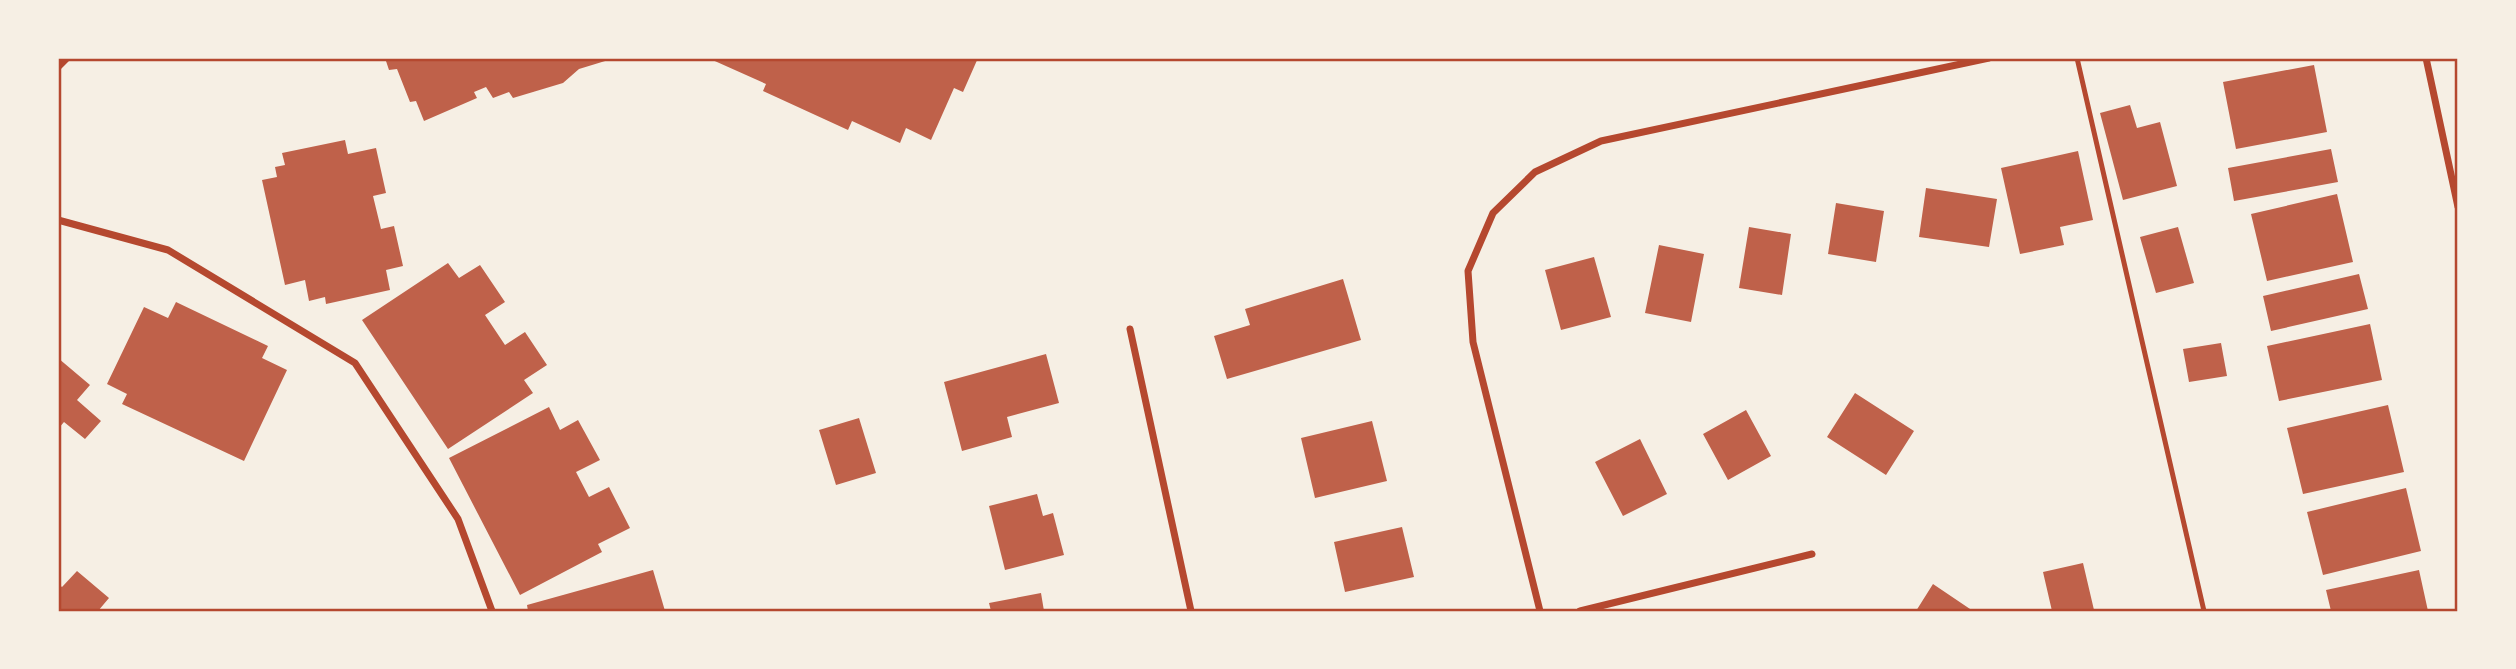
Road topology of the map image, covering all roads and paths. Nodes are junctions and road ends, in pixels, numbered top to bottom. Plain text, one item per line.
1 (67, 58) edge
2 (1989, 58) edge
3 (2077, 58) edge
4 (2426, 58) edge
5 (58, 67) edge
6 (2458, 207) edge
7 (58, 220) edge
8 (1130, 329) dead end
9 (1812, 554) dead end
10 (492, 611) edge
11 (1191, 611) edge
12 (1540, 611) edge
13 (1580, 611) edge
14 (2204, 611) edge

1 - 5 street
2 - 12 street
3 - 14 lane
4 - 6 street
7 - 10 street
8 - 11 street
9 - 13 street

